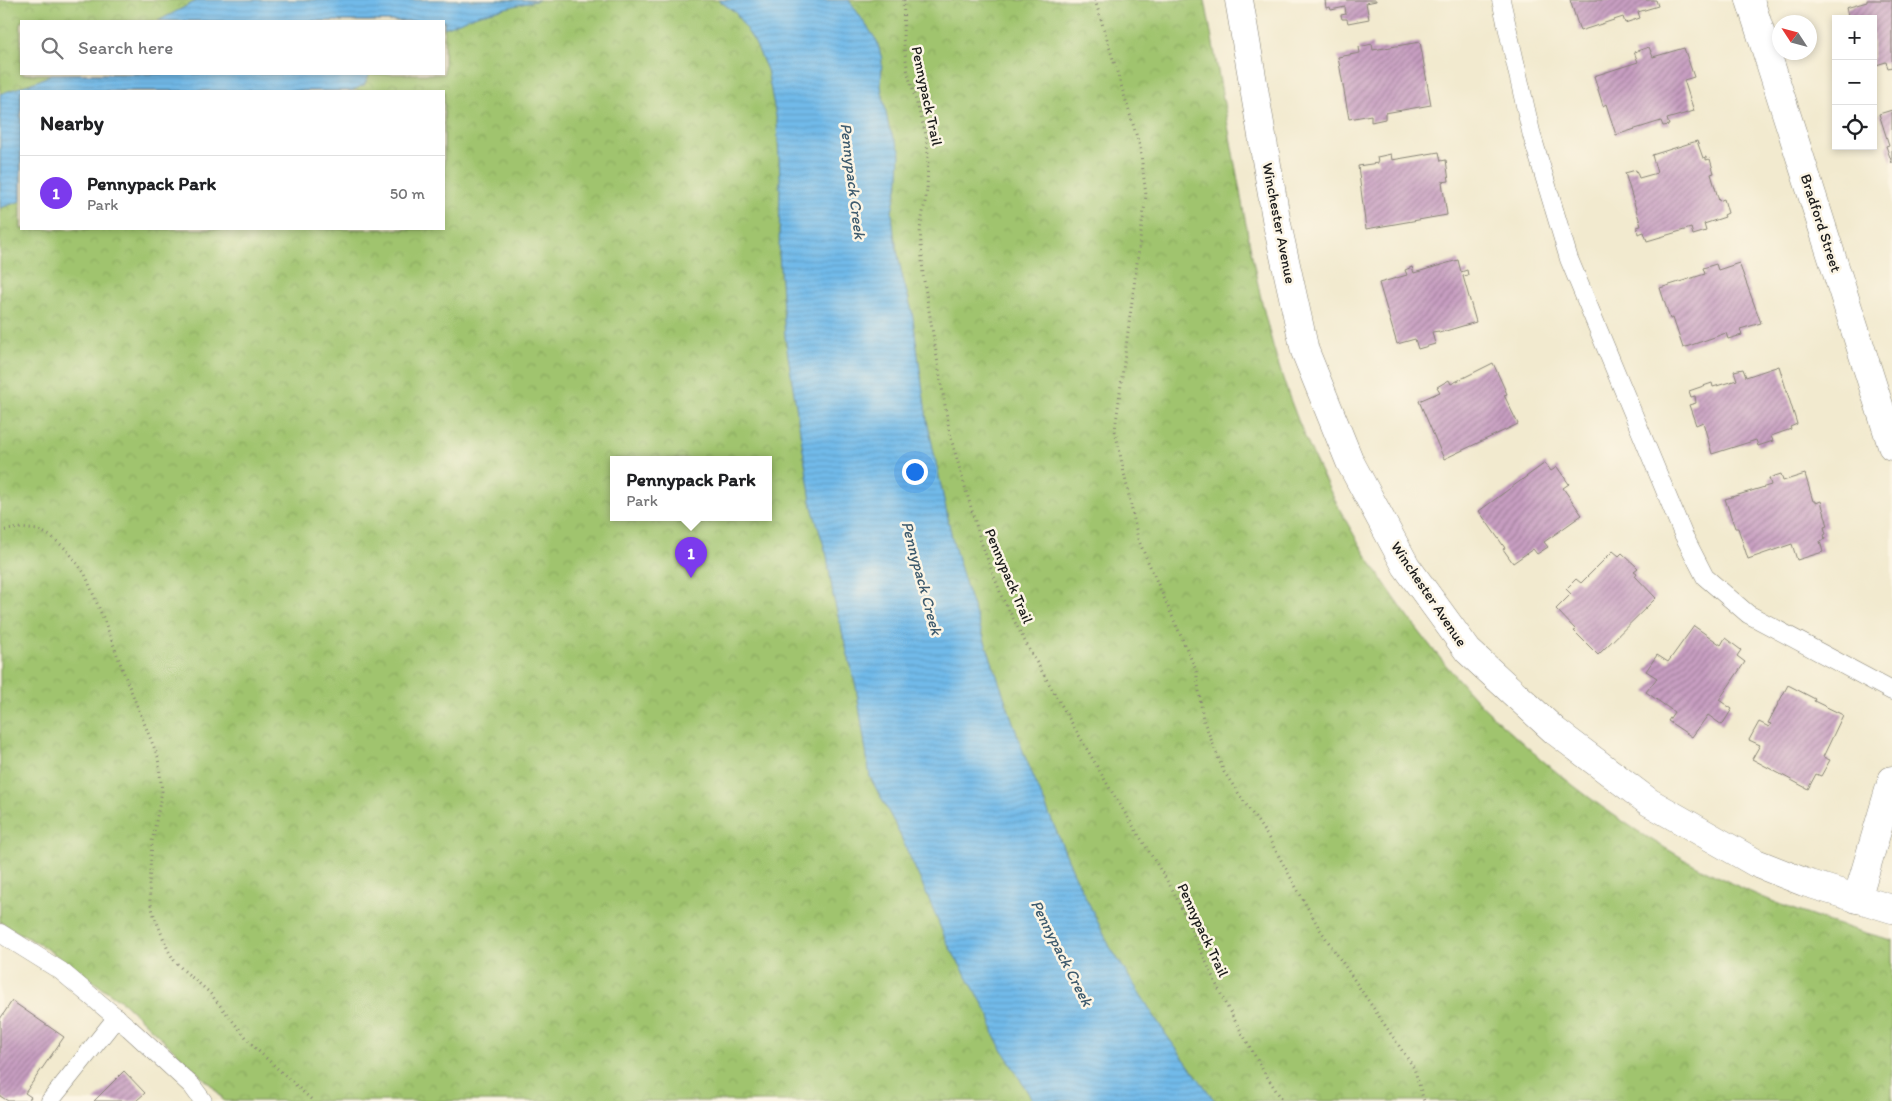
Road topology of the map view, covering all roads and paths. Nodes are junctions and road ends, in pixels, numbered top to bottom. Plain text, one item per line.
1 (904, 0) edge
2 (1096, 0) edge
3 (1239, 0) edge
4 (1500, 0) edge
5 (1750, 0) edge
6 (1892, 446) edge
7 (0, 531) edge
8 (1892, 691) edge
9 (1892, 780) edge
10 (1857, 899) junction
11 (1892, 910) edge
12 (0, 933) edge
13 (117, 1017) junction
14 (50, 1101) edge
15 (203, 1101) edge
16 (313, 1101) edge
17 (1283, 1101) edge
18 (1424, 1101) edge

1 - 17 path, Pennypack Trail
2 - 18 path
3 - 10 street, Winchester Avenue
4 - 8 lane
5 - 6 street, Bradford Street
7 - 16 path
9 - 10 street
10 - 11 street, Winchester Avenue
12 - 13 lane
13 - 14 lane
13 - 15 lane

